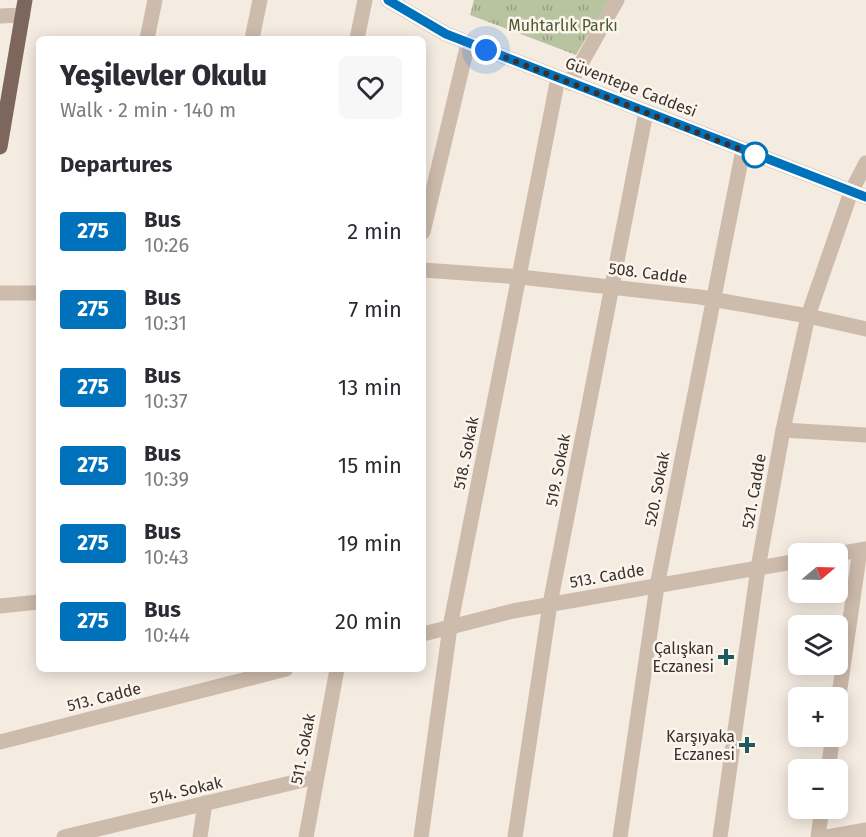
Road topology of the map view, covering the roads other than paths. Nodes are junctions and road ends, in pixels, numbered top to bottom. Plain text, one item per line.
1 (155, 0) edge
2 (260, 0) edge
3 (366, 0) edge
4 (388, 0) edge
5 (617, 0) edge
6 (24, 7) edge
7 (0, 16) edge
8 (148, 36) edge
9 (253, 36) edge
10 (358, 36) edge
11 (468, 43) junction
12 (564, 80) junction
13 (646, 112) junction
14 (0, 147) edge
15 (743, 150) junction
16 (866, 163) edge
17 (851, 192) junction
18 (866, 197) edge
19 (426, 219) edge
20 (426, 270) edge
21 (520, 277) junction
22 (611, 287) junction
23 (0, 292) edge
24 (36, 293) edge
25 (712, 300) junction
26 (808, 316) junction
27 (866, 329) edge
28 (783, 430) junction
29 (866, 435) edge
30 (863, 550) edge
31 (848, 552) edge
32 (788, 563) edge
33 (758, 568) junction
34 (657, 586) junction
35 (36, 602) edge
36 (550, 604) junction
37 (0, 606) edge
38 (450, 627) junction
39 (426, 633) edge
40 (274, 672) edge
41 (336, 672) edge
42 (841, 687) edge
43 (0, 742) edge
44 (316, 777) junction
45 (205, 803) junction
46 (820, 819) edge
47 (866, 833) edge
48 (92, 834) edge
49 (64, 837) edge
50 (200, 837) edge
51 (306, 837) edge
52 (421, 837) edge
53 (515, 837) edge
54 (620, 837) edge
55 (720, 837) edge
56 (818, 837) edge
57 (827, 837) edge

1 - 8 street
2 - 9 street
3 - 10 street
4 - 11 street, Güventepe Caddesi
5 - 12 street, 518. Sokak
6 - 7 street
6 - 14 main road
11 - 12 street, Güventepe Caddesi
11 - 19 street
12 - 13 street, Güventepe Caddesi
12 - 21 street, 518. Sokak
13 - 15 street, Güventepe Caddesi
13 - 22 street, 519. Sokak
15 - 17 street, Güventepe Caddesi
15 - 25 street, 520. Sokak
16 - 17 street, 521. Cadde
17 - 18 street, Güventepe Caddesi
17 - 26 street, 521. Cadde
20 - 21 street, 508. Cadde
21 - 22 street, 508. Cadde
21 - 38 street, 518. Sokak
22 - 25 street, 508. Cadde
22 - 36 street, 519. Sokak
23 - 24 street
25 - 26 street, 508. Cadde
25 - 34 street, 520. Sokak
26 - 27 street, 508. Cadde
26 - 28 street, 521. Cadde
28 - 29 street
28 - 33 street, 521. Cadde
30 - 31 street
30 - 42 street
32 - 33 street, 513. Cadde
33 - 34 street, 513. Cadde
33 - 55 street, 521. Cadde
34 - 36 street, 513. Cadde
34 - 54 street, 520. Sokak
35 - 37 street
36 - 38 street, 513. Cadde
36 - 53 street, 519. Sokak
38 - 39 street, 513. Cadde
38 - 52 street, 518. Sokak
40 - 43 street, 513. Cadde
41 - 44 street, 511. Sokak
44 - 45 street, 514. Sokak
44 - 51 street, 511. Sokak
45 - 48 street, 514. Sokak
45 - 50 street
46 - 56 street
47 - 57 street
48 - 49 street, 514. Sokak

